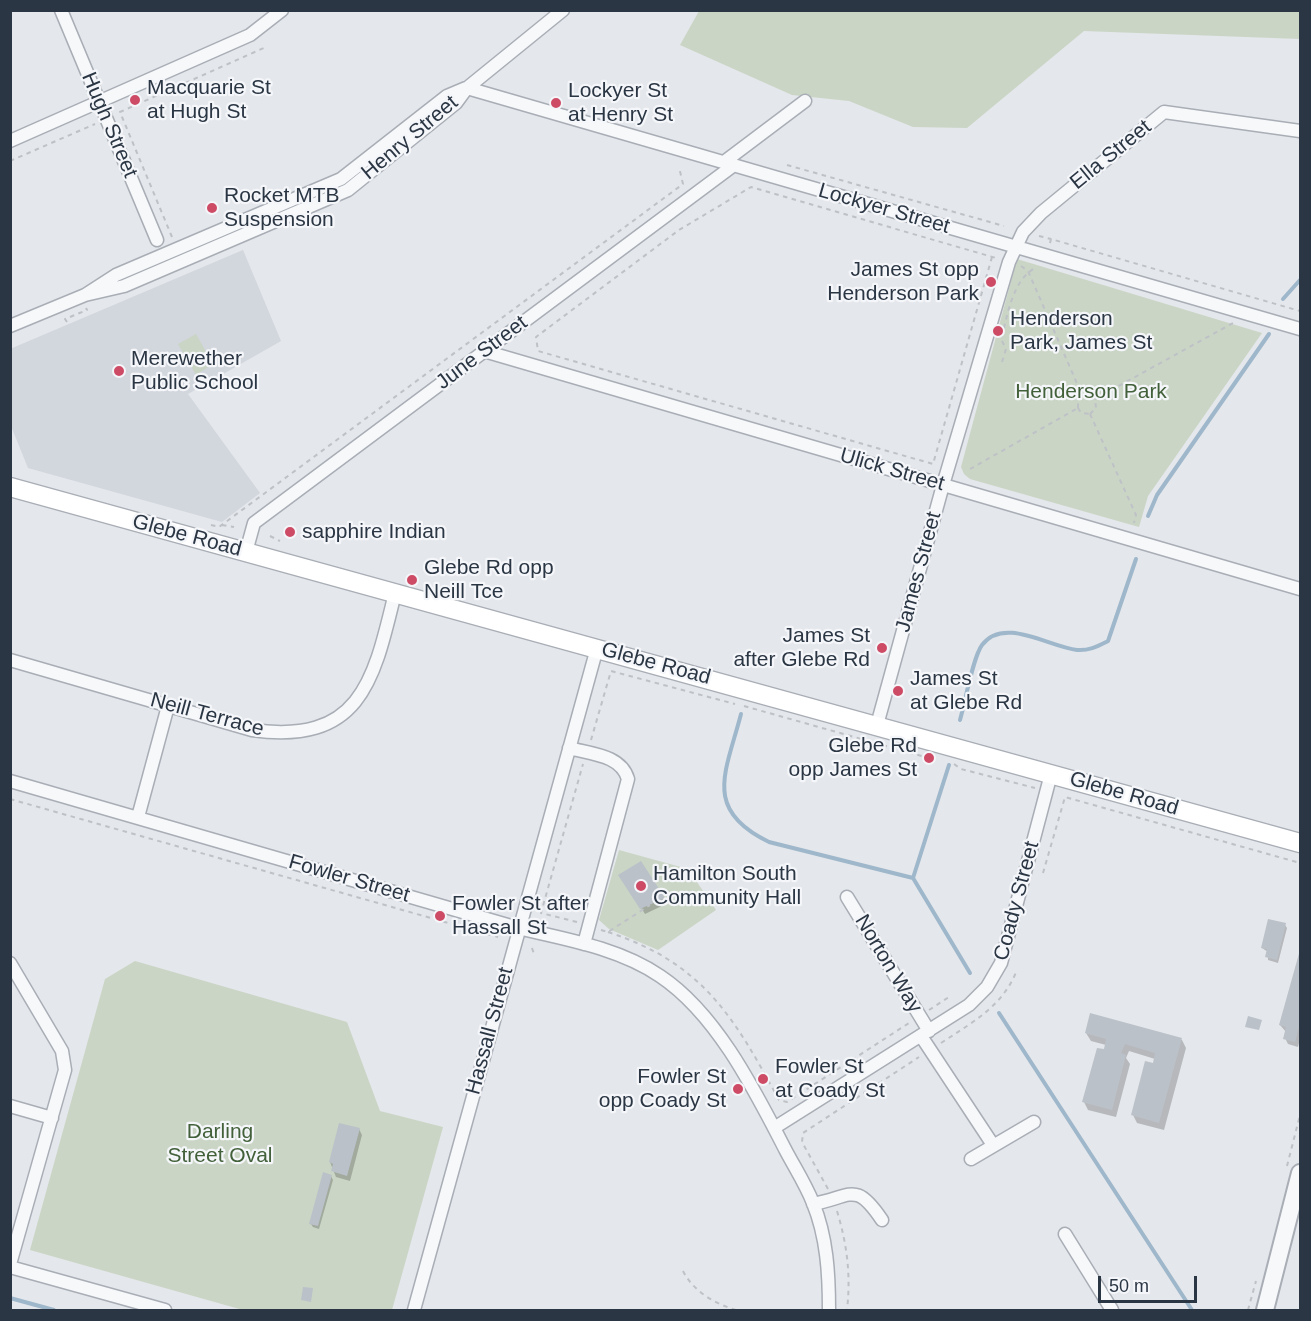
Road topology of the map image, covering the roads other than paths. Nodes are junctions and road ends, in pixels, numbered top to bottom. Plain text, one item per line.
1 (61, 10) edge
2 (282, 10) edge
3 (563, 10) edge
4 (467, 88) junction
5 (805, 101) dead end
6 (100, 102) junction
7 (1300, 131) edge
8 (10, 141) edge
9 (729, 164) junction
10 (157, 240) dead end
11 (1015, 247) junction
12 (85, 299) junction
13 (10, 326) edge
14 (1300, 329) edge
15 (484, 351) junction
16 (943, 485) junction
17 (10, 487) edge
18 (246, 552) junction
19 (1300, 590) edge
20 (395, 593) junction
21 (597, 648) junction
22 (10, 660) edge
23 (168, 706) junction
24 (877, 725) junction
25 (569, 748) junction
26 (1051, 774) junction
27 (10, 782) edge
28 (138, 817) junction
29 (1300, 843) edge
30 (847, 897) dead end
31 (518, 928) junction
32 (584, 944) junction
33 (10, 963) edge
34 (925, 1034) junction
35 (10, 1106) edge
36 (52, 1118) junction
37 (1034, 1122) dead end
38 (774, 1128) junction
39 (993, 1145) junction
40 (971, 1159) dead end
41 (1300, 1176) edge
42 (813, 1204) junction
43 (882, 1220) dead end
44 (1065, 1234) dead end
45 (10, 1265) edge
46 (165, 1311) edge
47 (414, 1311) edge
48 (829, 1311) edge
49 (1112, 1311) edge
50 (1265, 1311) edge

1 - 6 street, Hugh Street
2 - 6 street
3 - 4 street, Henry Street
4 - 9 street, Lockyer Street
4 - 12 street, Henry Street
4 - 12 street, Henry Street
5 - 9 street, June Street
6 - 8 street
6 - 10 street, Hugh Street
7 - 11 street, Ella Street
9 - 11 street, Lockyer Street
9 - 15 street, June Street
11 - 14 street, Lockyer Street
11 - 16 street, James Street
12 - 13 street, Henry Street
15 - 16 street, Ulick Street
15 - 18 street, June Street
16 - 19 street, Ulick Street
16 - 24 street, James Street
17 - 18 main road, Glebe Road
18 - 20 main road, Glebe Road
20 - 21 main road, Glebe Road
20 - 23 street, Neill Terrace
21 - 24 main road, Glebe Road
21 - 25 street, Hassall Street
22 - 23 street, Neill Terrace
23 - 28 street
24 - 26 main road, Glebe Road
25 - 31 street, Hassall Street
25 - 32 street
26 - 29 main road, Glebe Road
26 - 34 street, Coady Street
27 - 28 street, Fowler Street
28 - 31 street, Fowler Street
30 - 34 street, Norton Way
31 - 32 street, Fowler Street
31 - 47 street, Hassall Street
32 - 38 street, Fowler Street
33 - 36 street
34 - 38 street, Coady Street
34 - 39 street, Norton Way
35 - 36 street
36 - 45 street
37 - 39 street
38 - 42 street, Fowler Street
39 - 40 street
41 - 50 street
42 - 43 street
42 - 48 street, Fowler Street
44 - 49 street
45 - 46 street

